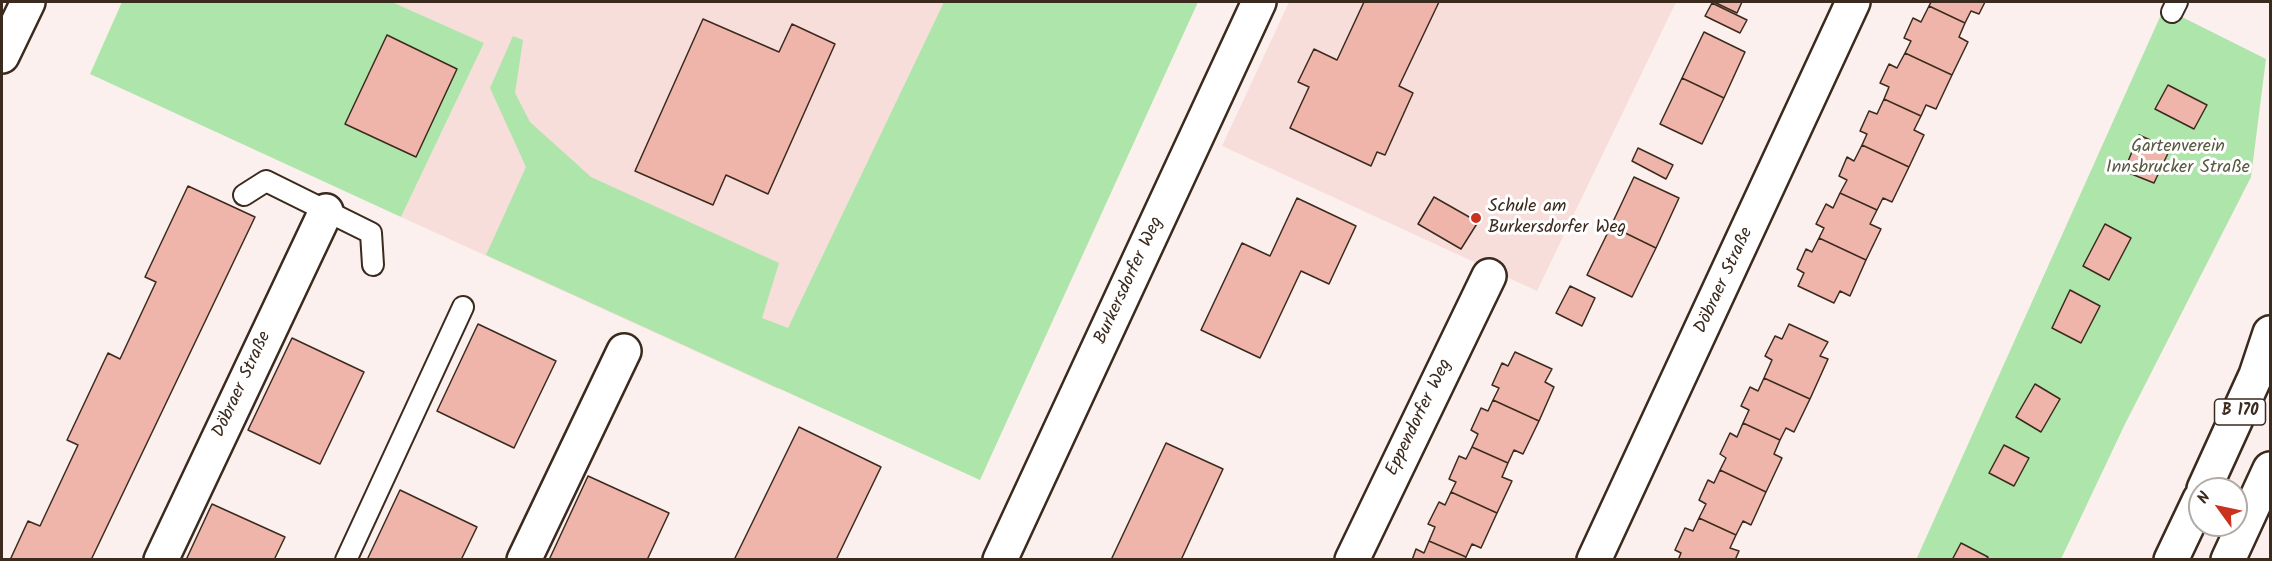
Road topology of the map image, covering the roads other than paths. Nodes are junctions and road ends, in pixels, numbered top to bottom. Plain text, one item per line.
1 (28, 2) edge
2 (1259, 2) edge
3 (1853, 2) edge
4 (2, 56) edge
5 (244, 195) dead end
6 (326, 211) junction
7 (373, 265) dead end
8 (1489, 276) dead end
9 (463, 307) dead end
10 (2271, 333) edge
11 (624, 351) dead end
12 (2271, 469) edge
13 (2209, 477) edge
14 (2188, 524) edge
15 (160, 560) edge
16 (346, 560) edge
17 (524, 560) edge
18 (1000, 560) edge
19 (1352, 560) edge
20 (1594, 560) edge
21 (2171, 560) edge
22 (2228, 560) edge

1 - 4 street
2 - 18 street, Burkersdorfer Weg
3 - 20 street, Döbraer Straße
5 - 6 lane
6 - 7 lane
6 - 15 street, Döbraer Straße
8 - 19 street, Eppendorfer Weg
9 - 16 lane
10 - 13 street, B 170
11 - 17 street
12 - 22 street
14 - 21 street

